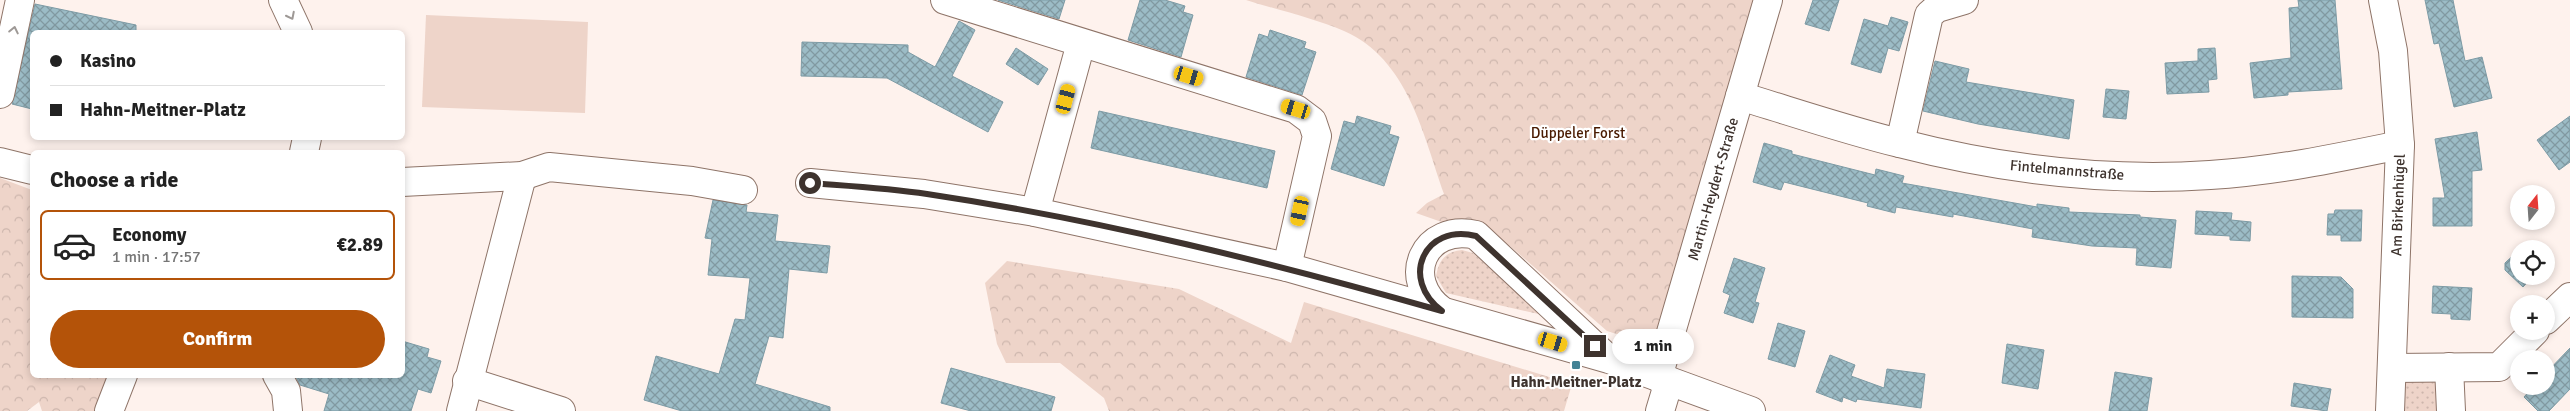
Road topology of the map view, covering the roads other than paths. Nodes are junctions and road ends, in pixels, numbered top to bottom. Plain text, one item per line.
1 (20, 0) edge
2 (283, 0) edge
3 (945, 0) edge
4 (1768, 0) edge
5 (1964, 0) edge
6 (2383, 0) edge
7 (297, 30) edge
8 (1081, 43) junction
9 (0, 94) edge
10 (1740, 96) junction
11 (1900, 143) junction
12 (2400, 145) junction
13 (0, 162) edge
14 (30, 170) edge
15 (522, 176) junction
16 (405, 182) edge
17 (737, 182) dead end
18 (810, 183) dead end
19 (1035, 212) junction
20 (1288, 267) junction
21 (2570, 297) edge
22 (1442, 311) junction
23 (2555, 311) edge
24 (2526, 340) edge
25 (1609, 359) junction
26 (2449, 367) junction
27 (2393, 368) junction
28 (122, 378) edge
29 (279, 378) edge
30 (1663, 379) junction
31 (467, 381) junction
32 (110, 411) edge
33 (288, 411) edge
34 (460, 411) edge
35 (561, 411) edge
36 (1660, 411) edge
37 (1751, 411) edge
38 (2390, 411) edge
39 (2451, 411) edge

9 -> 1 street
2 -> 7 street
3 - 8 street
4 - 10 street, Martin-Heydert-Straße
5 - 11 street
6 - 12 street, Am Birkenhügel
8 - 19 street
8 - 20 street
10 - 11 street, Fintelmannstraße
10 - 30 street, Martin-Heydert-Straße
11 - 12 street, Fintelmannstraße
12 - 27 street, Am Birkenhügel
13 - 14 street
15 - 16 street
15 - 17 street
15 - 31 street
18 - 19 street
19 - 20 street
20 - 22 street
21 - 23 street
22 - 25 street
22 - 25 street
24 - 26 street
25 - 30 street
26 - 27 street
26 - 39 street
27 - 38 street, Am Birkenhügel
28 - 32 street
29 - 33 street
30 - 36 street, Martin-Heydert-Straße
30 - 37 street
31 - 34 street
31 - 35 street

